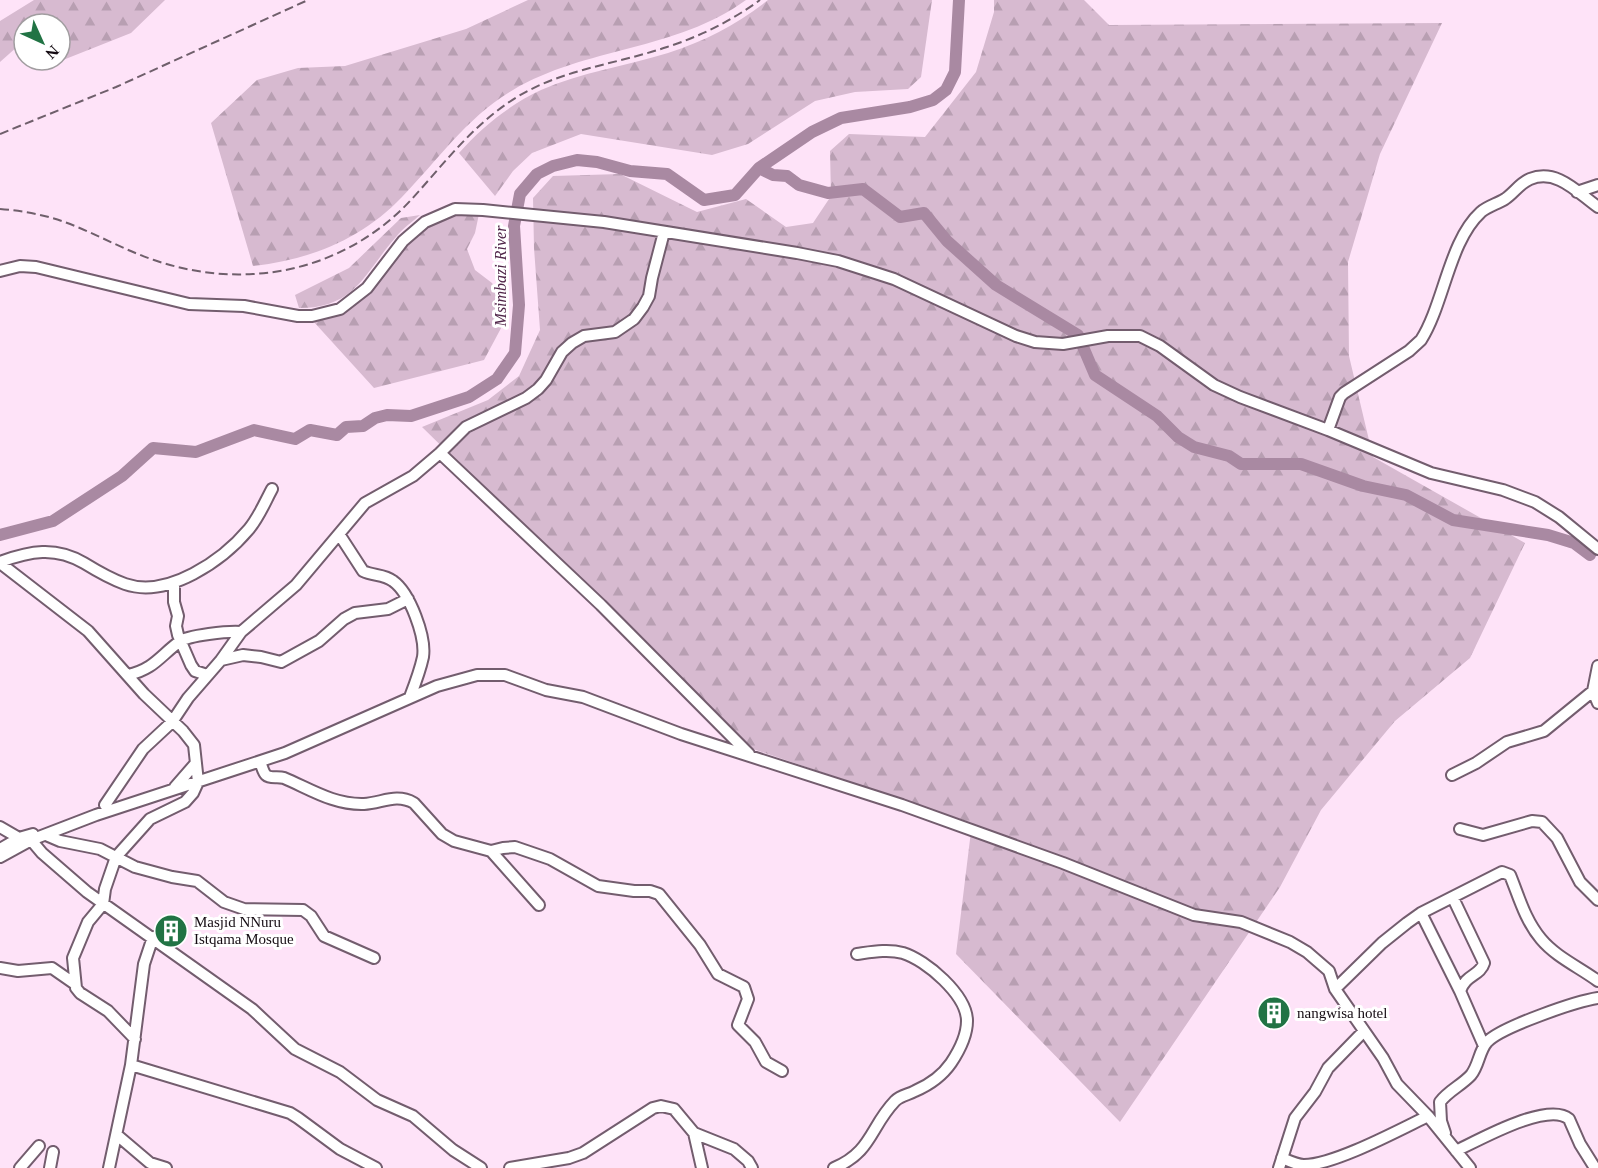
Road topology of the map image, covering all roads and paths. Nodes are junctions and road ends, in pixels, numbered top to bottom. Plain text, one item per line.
1 (1598, 185) edge
2 (1577, 192) junction
3 (1598, 207) edge
4 (664, 232) junction
5 (0, 271) edge
6 (1328, 430) junction
7 (440, 453) junction
8 (272, 489) dead end
9 (339, 534) junction
10 (1598, 549) edge
11 (0, 563) edge
12 (174, 583) junction
13 (408, 599) junction
14 (241, 632) junction
15 (180, 641) junction
16 (221, 660) junction
17 (1598, 666) edge
18 (128, 675) junction
19 (207, 675) junction
20 (1593, 691) junction
21 (410, 697) junction
22 (1598, 703) edge
23 (172, 722) junction
24 (753, 756) junction
25 (196, 762) junction
26 (260, 762) junction
27 (1452, 775) dead end
28 (198, 782) junction
29 (105, 805) junction
30 (0, 827) edge
31 (1460, 829) dead end
32 (46, 834) junction
33 (19, 838) junction
34 (32, 840) junction
35 (0, 849) edge
36 (491, 852) junction
37 (0, 857) edge
38 (117, 857) junction
39 (1453, 898) junction
40 (1598, 900) edge
41 (103, 904) junction
42 (539, 905) dead end
43 (1421, 914) junction
44 (153, 937) junction
45 (857, 954) dead end
46 (374, 958) dead end
47 (0, 968) edge
48 (1598, 981) edge
49 (75, 984) junction
50 (1335, 989) junction
51 (1460, 992) junction
52 (1598, 998) edge
53 (1365, 1031) junction
54 (135, 1039) junction
55 (1484, 1046) junction
56 (131, 1065) junction
57 (782, 1071) dead end
58 (1428, 1116) junction
59 (694, 1133) junction
60 (117, 1135) junction
61 (1446, 1138) junction
62 (39, 1146) dead end
63 (1456, 1151) junction
64 (53, 1152) dead end
65 (1280, 1163) edge
66 (20, 1168) edge
67 (50, 1168) edge
68 (109, 1168) edge
69 (166, 1168) edge
70 (376, 1168) edge
71 (481, 1168) edge
72 (510, 1168) edge
73 (702, 1168) edge
74 (752, 1168) edge
75 (834, 1168) edge
76 (1470, 1168) edge
77 (1595, 1168) edge

1 - 2 street
2 - 3 street
2 - 6 street
4 - 5 street
4 - 6 street
4 - 7 street
6 - 10 street
7 - 9 street
7 - 24 street
8 - 12 street
9 - 13 street
9 - 14 street
11 - 12 street
11 - 18 street
12 - 15 street
13 - 16 street
13 - 21 street
14 - 15 street
14 - 16 street
15 - 18 street
15 - 19 street
16 - 19 street
17 - 20 street
18 - 23 street
19 - 23 street
20 - 22 street
20 - 27 street
21 - 24 street
21 - 26 street
23 - 25 street
23 - 29 street
24 - 50 street
25 - 28 street
25 - 29 street
26 - 28 street
26 - 36 street
28 - 32 street
28 - 38 street
29 - 33 street
30 - 33 street
31 - 40 street
32 - 34 street
32 - 38 street
33 - 35 street
34 - 37 street
34 - 41 street
36 - 42 street
36 - 57 street
38 - 41 street
38 - 46 street
39 - 43 street
39 - 48 street
39 - 51 street
41 - 44 street
41 - 49 street
43 - 50 street
43 - 51 street
44 - 54 street
44 - 71 street
45 - 75 street
47 - 49 street
49 - 54 street
50 - 53 street
51 - 55 street
52 - 55 street
53 - 58 street
53 - 65 street
54 - 56 street
55 - 61 street
56 - 60 street
56 - 70 street
58 - 61 street
58 - 65 street
59 - 72 street
59 - 73 street
59 - 74 street
60 - 68 street
60 - 69 street
61 - 63 street
62 - 66 street
63 - 76 street
63 - 77 street
64 - 67 street

